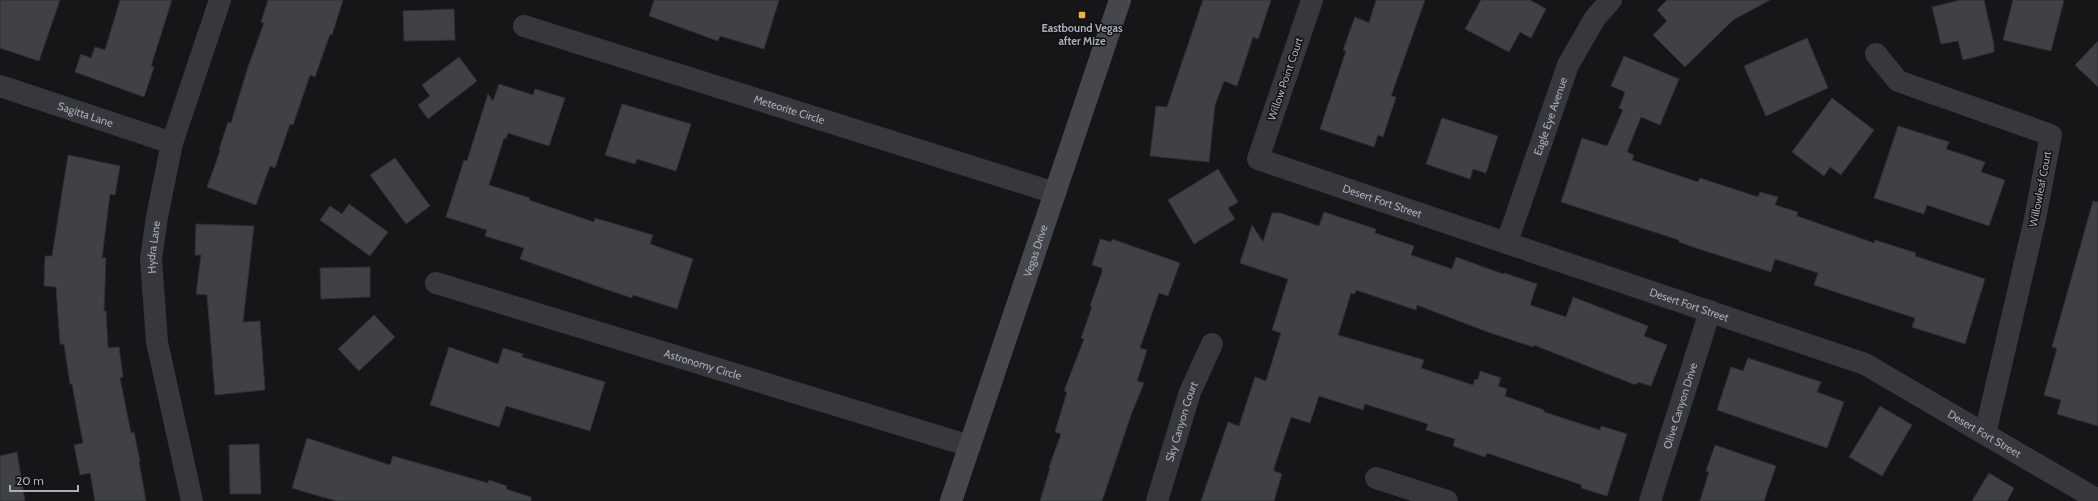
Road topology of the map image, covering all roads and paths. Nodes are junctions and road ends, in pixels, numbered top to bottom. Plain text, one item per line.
1 (220, 0) edge
2 (1120, 0) edge
3 (1312, 0) edge
4 (1611, 0) edge
5 (524, 26) dead end
6 (1876, 54) dead end
7 (0, 86) edge
8 (172, 143) junction
9 (1258, 159) joint
10 (1055, 193) junction
11 (1507, 242) junction
12 (436, 283) dead end
13 (1710, 311) junction
14 (1212, 344) dead end
15 (1985, 434) junction
16 (970, 446) junction
17 (1376, 478) dead end
18 (2098, 500) edge
19 (192, 501) edge
20 (952, 501) edge
21 (1157, 501) edge
22 (1447, 501) edge
23 (1650, 501) edge

1 - 8 street, Hydra Lane
2 - 10 main road, Vegas Drive
3 - 9 street, Willow Point Court
4 - 11 street, Eagle Eye Avenue
5 - 10 street, Meteorite Circle
6 - 15 street, Willowleaf Court
7 - 8 street, Sagitta Lane
8 - 19 street, Hydra Lane
9 - 11 street, Desert Fort Street
10 - 16 main road, Vegas Drive
11 - 13 street, Desert Fort Street
12 - 16 street, Astronomy Circle
13 - 15 street, Desert Fort Street
13 - 23 street, Olive Canyon Drive
14 - 21 street, Sky Canyon Court
15 - 18 street, Desert Fort Street
16 - 20 main road, Vegas Drive
17 - 22 street

